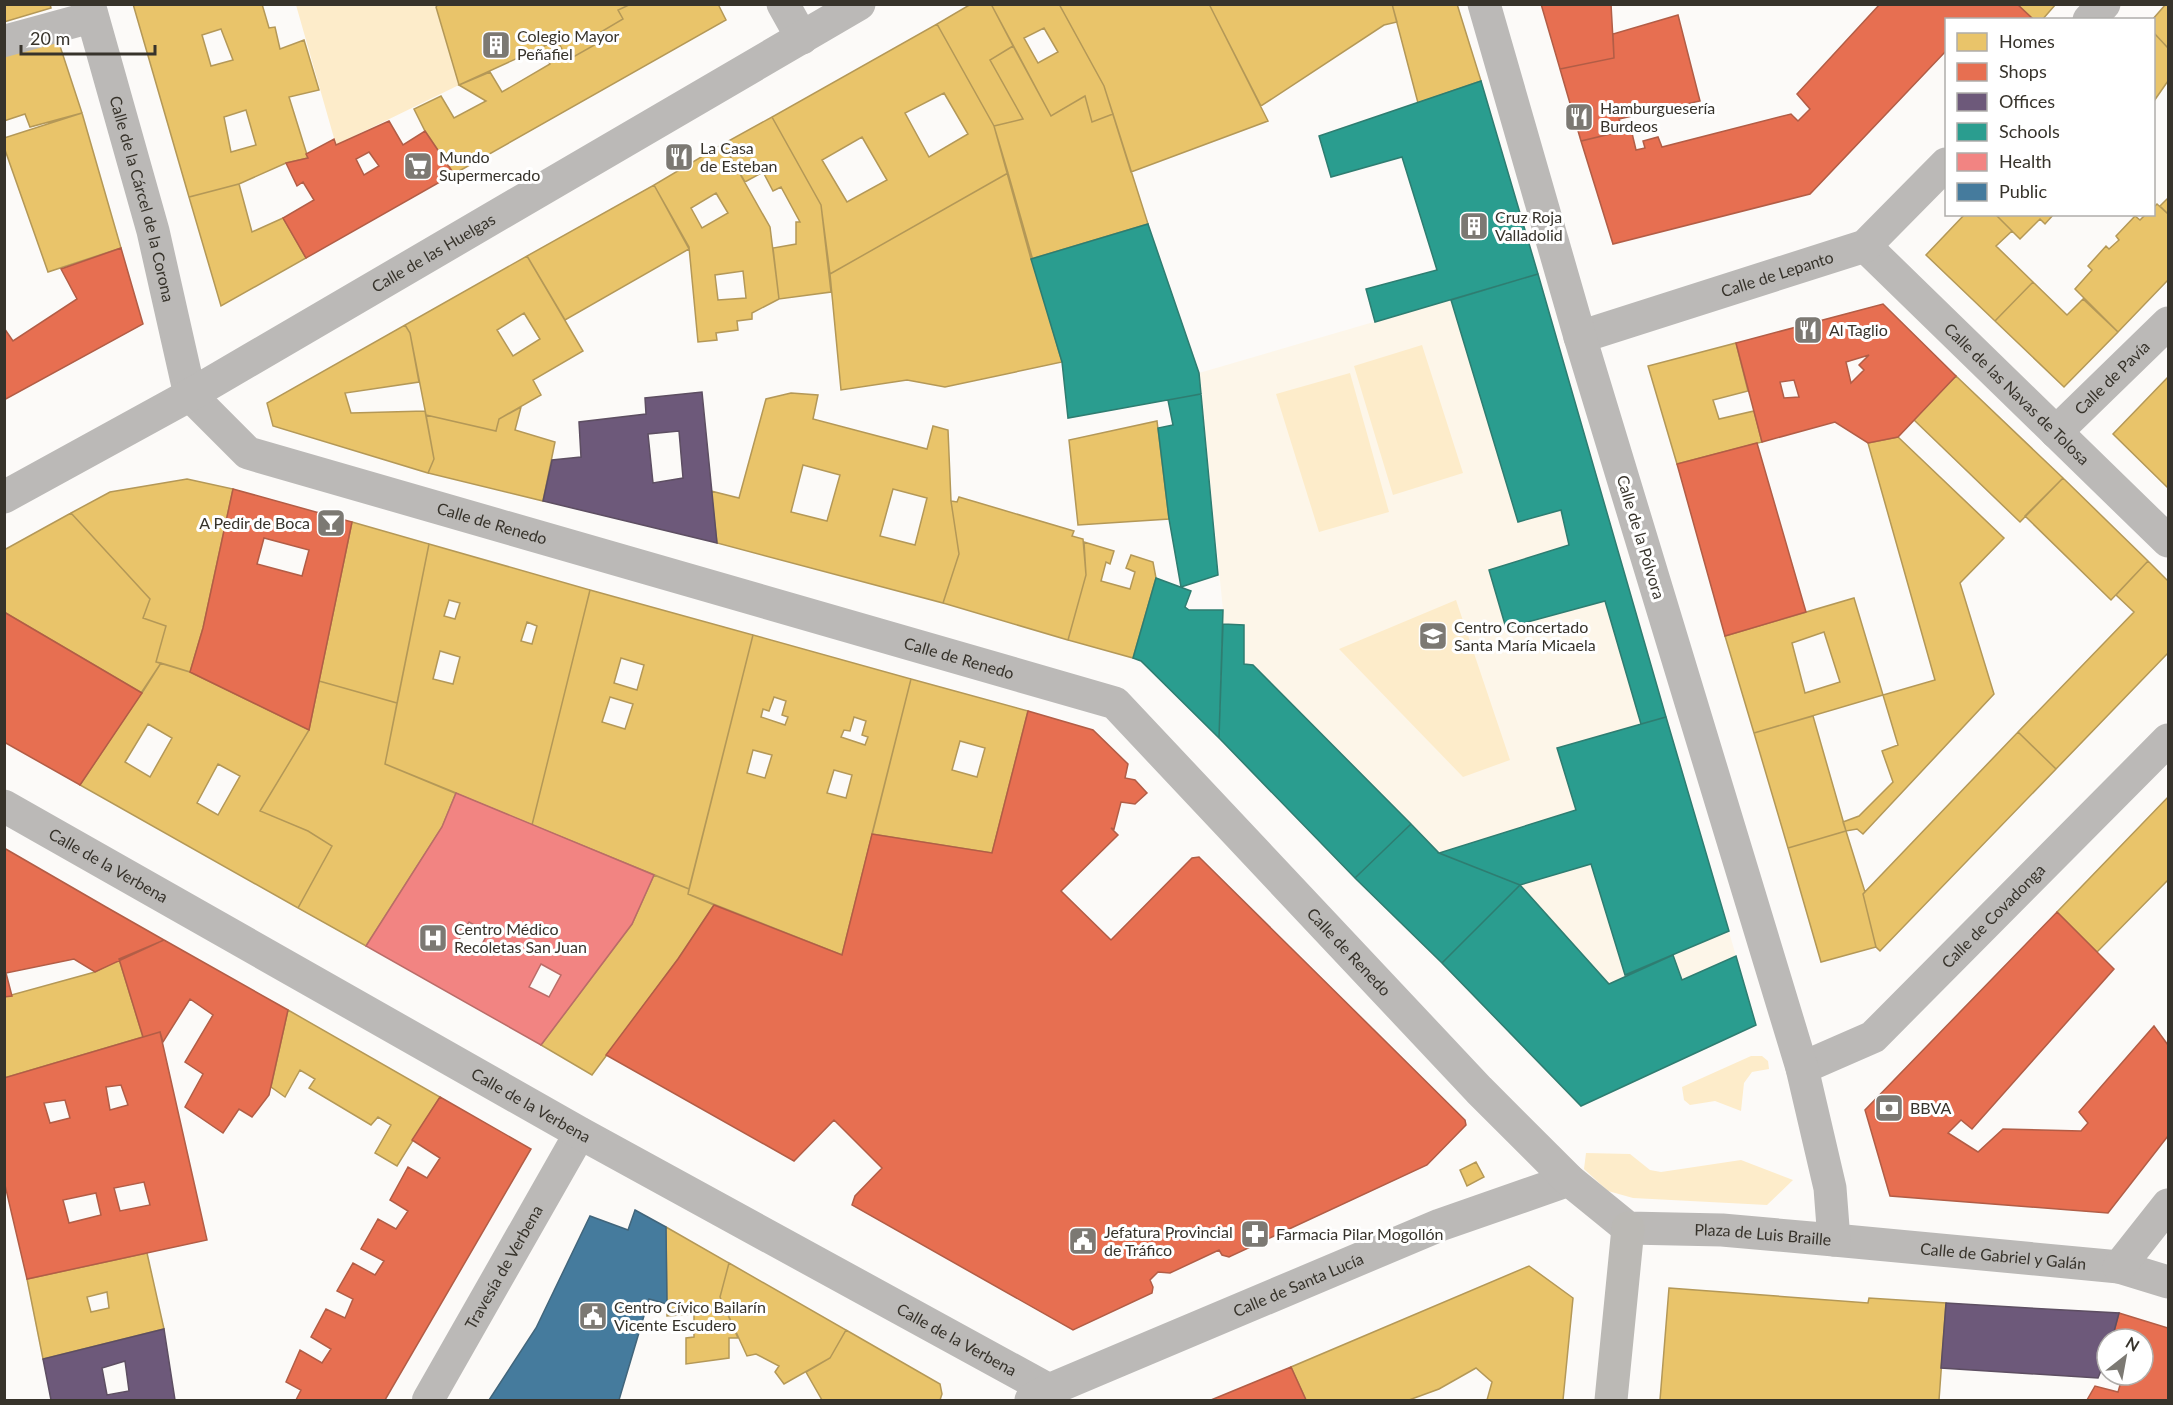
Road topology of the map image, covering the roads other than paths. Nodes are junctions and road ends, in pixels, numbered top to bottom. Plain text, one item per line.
1 (783, 4) edge
2 (859, 4) edge
3 (1484, 4) edge
4 (2104, 4) edge
5 (90, 11) edge
6 (2092, 18) edge
7 (802, 38) junction
8 (4, 41) edge
9 (1945, 166) edge
10 (1865, 246) junction
11 (2169, 323) edge
12 (1580, 337) junction
13 (190, 395) junction
14 (2056, 432) junction
15 (4, 497) edge
16 (2169, 541) edge
17 (2169, 740) edge
18 (4, 806) edge
19 (1802, 1068) junction
20 (580, 1133) junction
21 (1569, 1180) junction
22 (2169, 1205) edge
23 (1628, 1228) junction
24 (1834, 1240) junction
25 (2119, 1267) junction
26 (2169, 1282) edge
27 (1046, 1397) edge
28 (428, 1401) edge
29 (1611, 1401) edge

1 - 7 street
2 - 7 street, Calle de las Huelgas
3 - 12 street, Calle de la Pólvora
4 - 6 street
5 - 8 street
5 - 13 street, Calle de la Cárcel de la Corona
7 - 13 street, Calle de las Huelgas
9 - 10 street, Calle de Lepanto
10 - 12 street, Calle de Lepanto
10 - 14 street, Calle de las Navas de Tolosa
11 - 14 street, Calle de Pavía
12 - 19 street, Calle de la Pólvora
13 - 15 street, Calle de las Huelgas
13 - 21 street, Calle de Renedo
14 - 16 street, Calle de las Navas de Tolosa
17 - 19 street, Calle de Covadonga
18 - 20 street, Calle de la Verbena
19 - 24 street, Plaza de Luis Braille
20 - 27 street, Calle de la Verbena
20 - 28 street, Travesía de Verbena
21 - 23 street
21 - 27 street, Calle de Santa Lucía
22 - 25 street
23 - 24 street, Plaza de Luis Braille
23 - 29 main road
24 - 25 street, Calle de Gabriel y Galán
25 - 26 street, Calle de Gabriel y Galán

